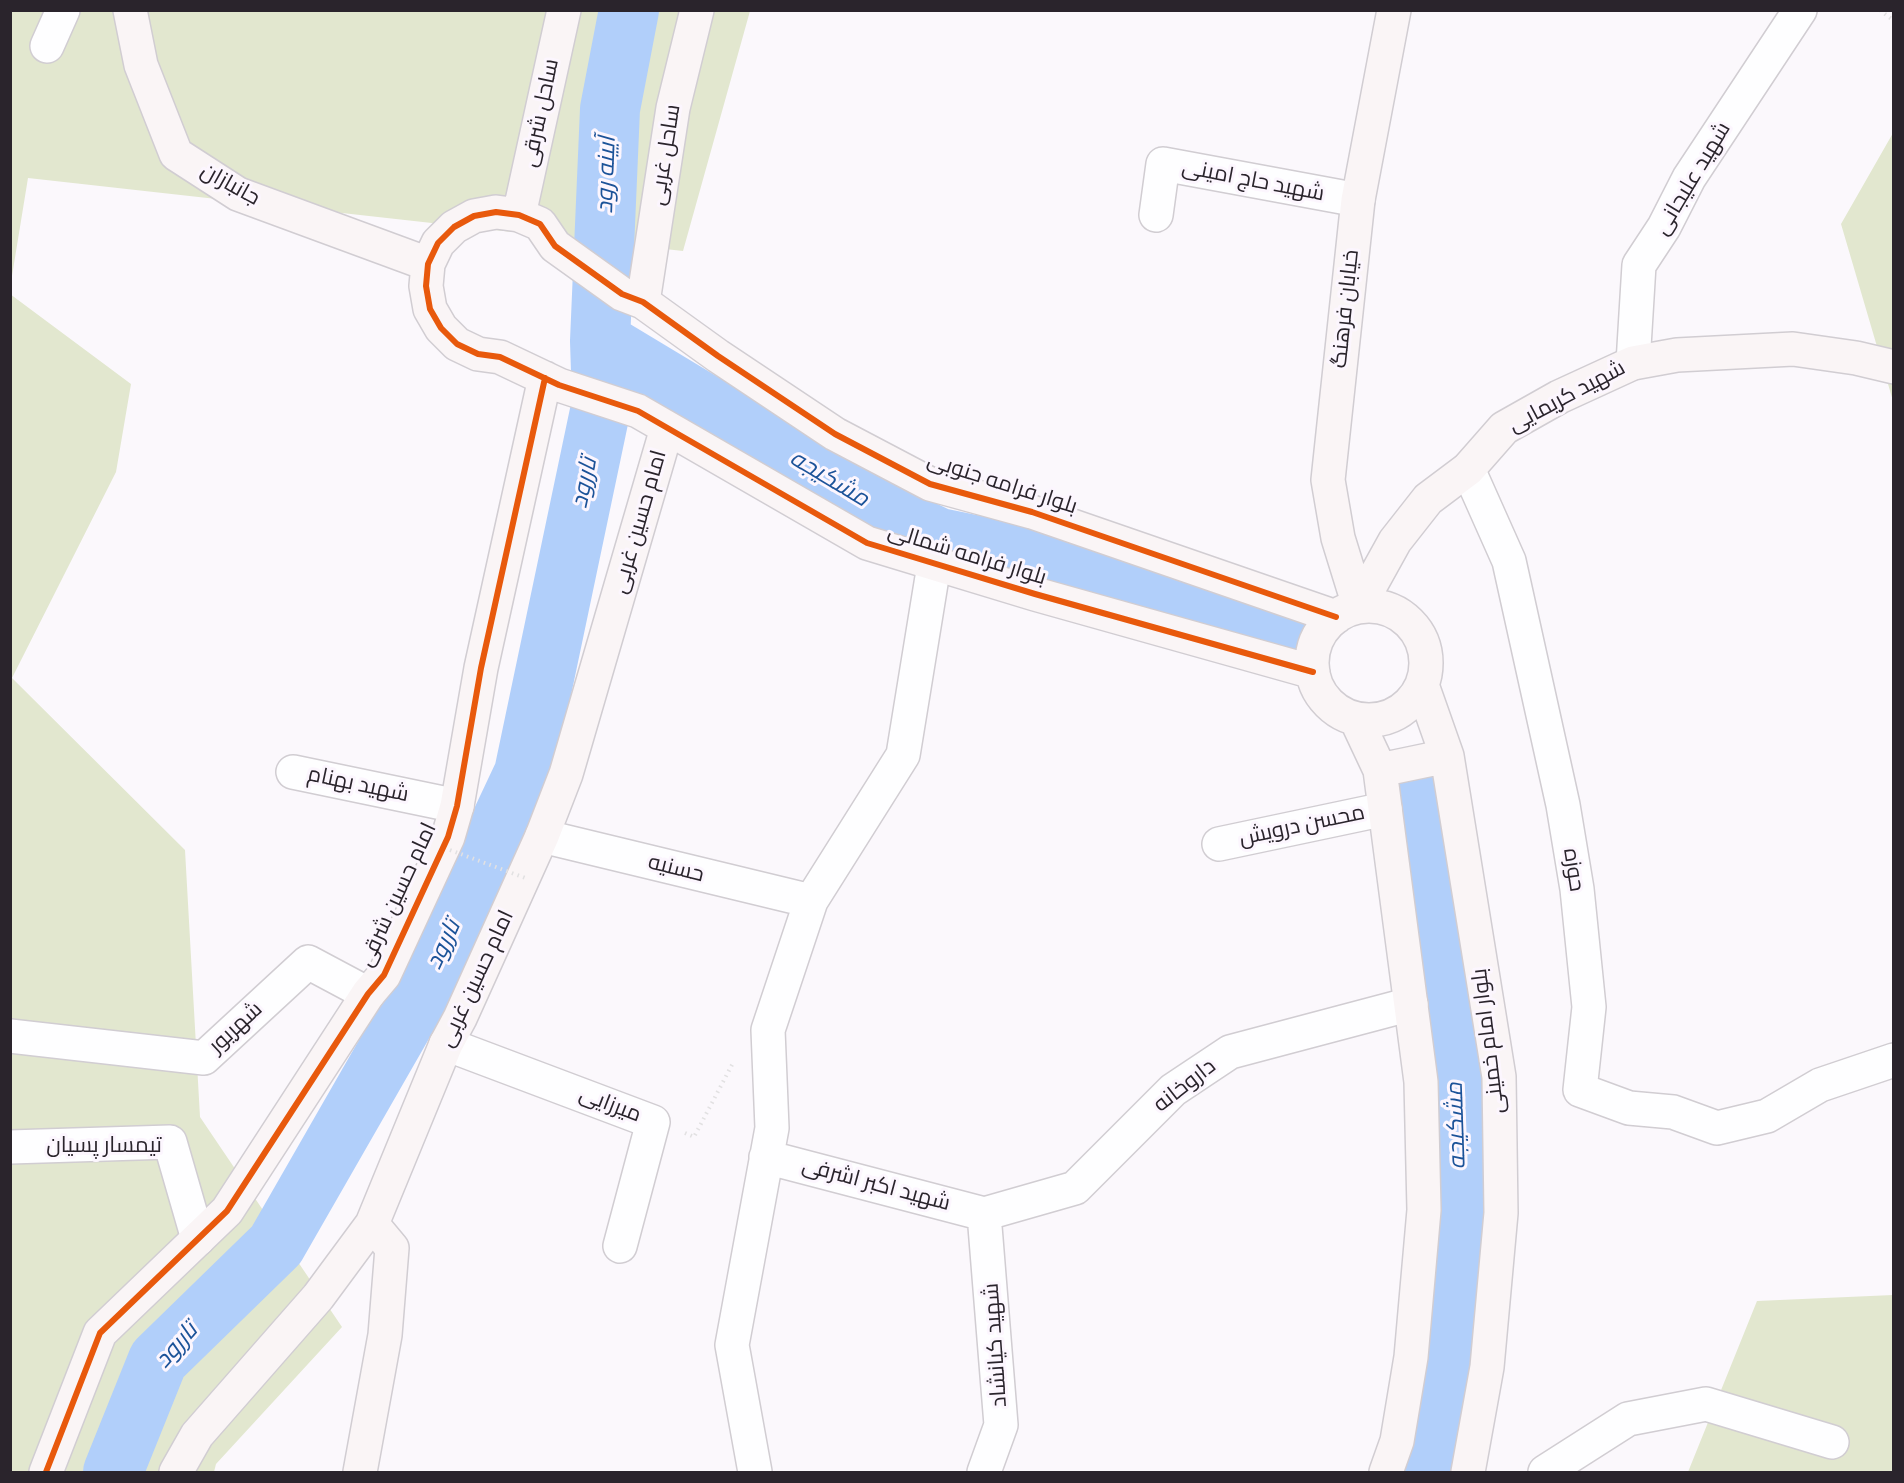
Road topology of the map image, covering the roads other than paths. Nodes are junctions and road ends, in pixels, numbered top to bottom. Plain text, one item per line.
1 (63, 10) edge
2 (130, 10) edge
3 (564, 10) edge
4 (698, 10) edge
5 (1394, 10) edge
6 (1800, 10) edge
7 (48, 46) dead end
8 (1358, 200) junction
9 (519, 215) junction
10 (1156, 215) dead end
11 (428, 264) junction
12 (633, 298) junction
13 (1633, 363) junction
14 (1893, 367) edge
15 (552, 381) junction
16 (668, 428) junction
17 (1468, 469) junction
18 (934, 565) junction
19 (1348, 611) junction
20 (1313, 672) junction
21 (1422, 685) junction
22 (1356, 719) junction
23 (1447, 756) junction
24 (1380, 770) junction
25 (293, 772) dead end
26 (457, 806) junction
27 (1385, 809) junction
28 (542, 836) junction
29 (1218, 844) dead end
30 (811, 902) junction
31 (368, 994) junction
32 (1411, 1004) junction
33 (10, 1036) edge
34 (446, 1044) junction
35 (1893, 1060) edge
36 (10, 1147) edge
37 (766, 1157) junction
38 (984, 1214) junction
39 (372, 1224) junction
40 (198, 1239) junction
41 (620, 1246) dead end
42 (1832, 1442) dead end
43 (46, 1473) edge
44 (176, 1473) edge
45 (360, 1473) edge
46 (755, 1473) edge
47 (984, 1473) edge
48 (1386, 1473) edge
49 (1468, 1473) edge
50 (1545, 1473) edge

1 - 7 street
2 - 11 street, جانبازان
3 - 9 street, ساحل شرقی
4 - 12 street, ساحل غربی
5 - 8 street, خیابان فرهنگ
6 - 13 street, شهید علیجانی
8 - 10 street, شهید حاج امینی
8 - 19 street, خیابان فرهنگ
9 - 11 street
9 - 12 street, بلوار فرامه جنوبی
11 - 15 street, بلوار فرامه شمالی
12 - 19 street, بلوار فرامه جنوبی
13 - 14 street, شهید کریمایی
13 - 17 street, شهید کریمایی
15 - 16 street, بلوار فرامه شمالی
15 - 26 street, امام حسین شرقی
16 - 18 street, بلوار فرامه شمالی
16 - 28 street, امام حسین غربی
17 - 19 street, شهید کریمایی
17 - 35 street, حوزه
18 - 20 street, بلوار فرامه شمالی
18 - 30 street
19 - 20 street
19 - 21 street
20 - 22 street
21 - 22 street
21 - 23 street, بلوار امام خمینی
22 - 24 street
23 - 24 street
23 - 49 street, بلوار امام خمینی
24 - 27 street
25 - 26 street, شهید بهنام
26 - 31 street, امام حسین شرقی
27 - 29 street, محسن درویش
27 - 32 street
28 - 30 street, حسنیه
28 - 34 street, امام حسین غربی
30 - 37 street
31 - 33 street, شهریور
31 - 40 street, امام حسین شرقی
32 - 38 street, داروخانه
32 - 48 street
34 - 39 street, امام حسین غربی
34 - 41 street, میرزایی
36 - 40 street, تیمسار پسیان
37 - 38 street, شهید اکبر اشرفی
37 - 46 street
38 - 47 street, شهید کیانشاد
39 - 44 street, امام حسین غربی
39 - 45 street
40 - 43 street, امام حسین شرقی
42 - 50 street

